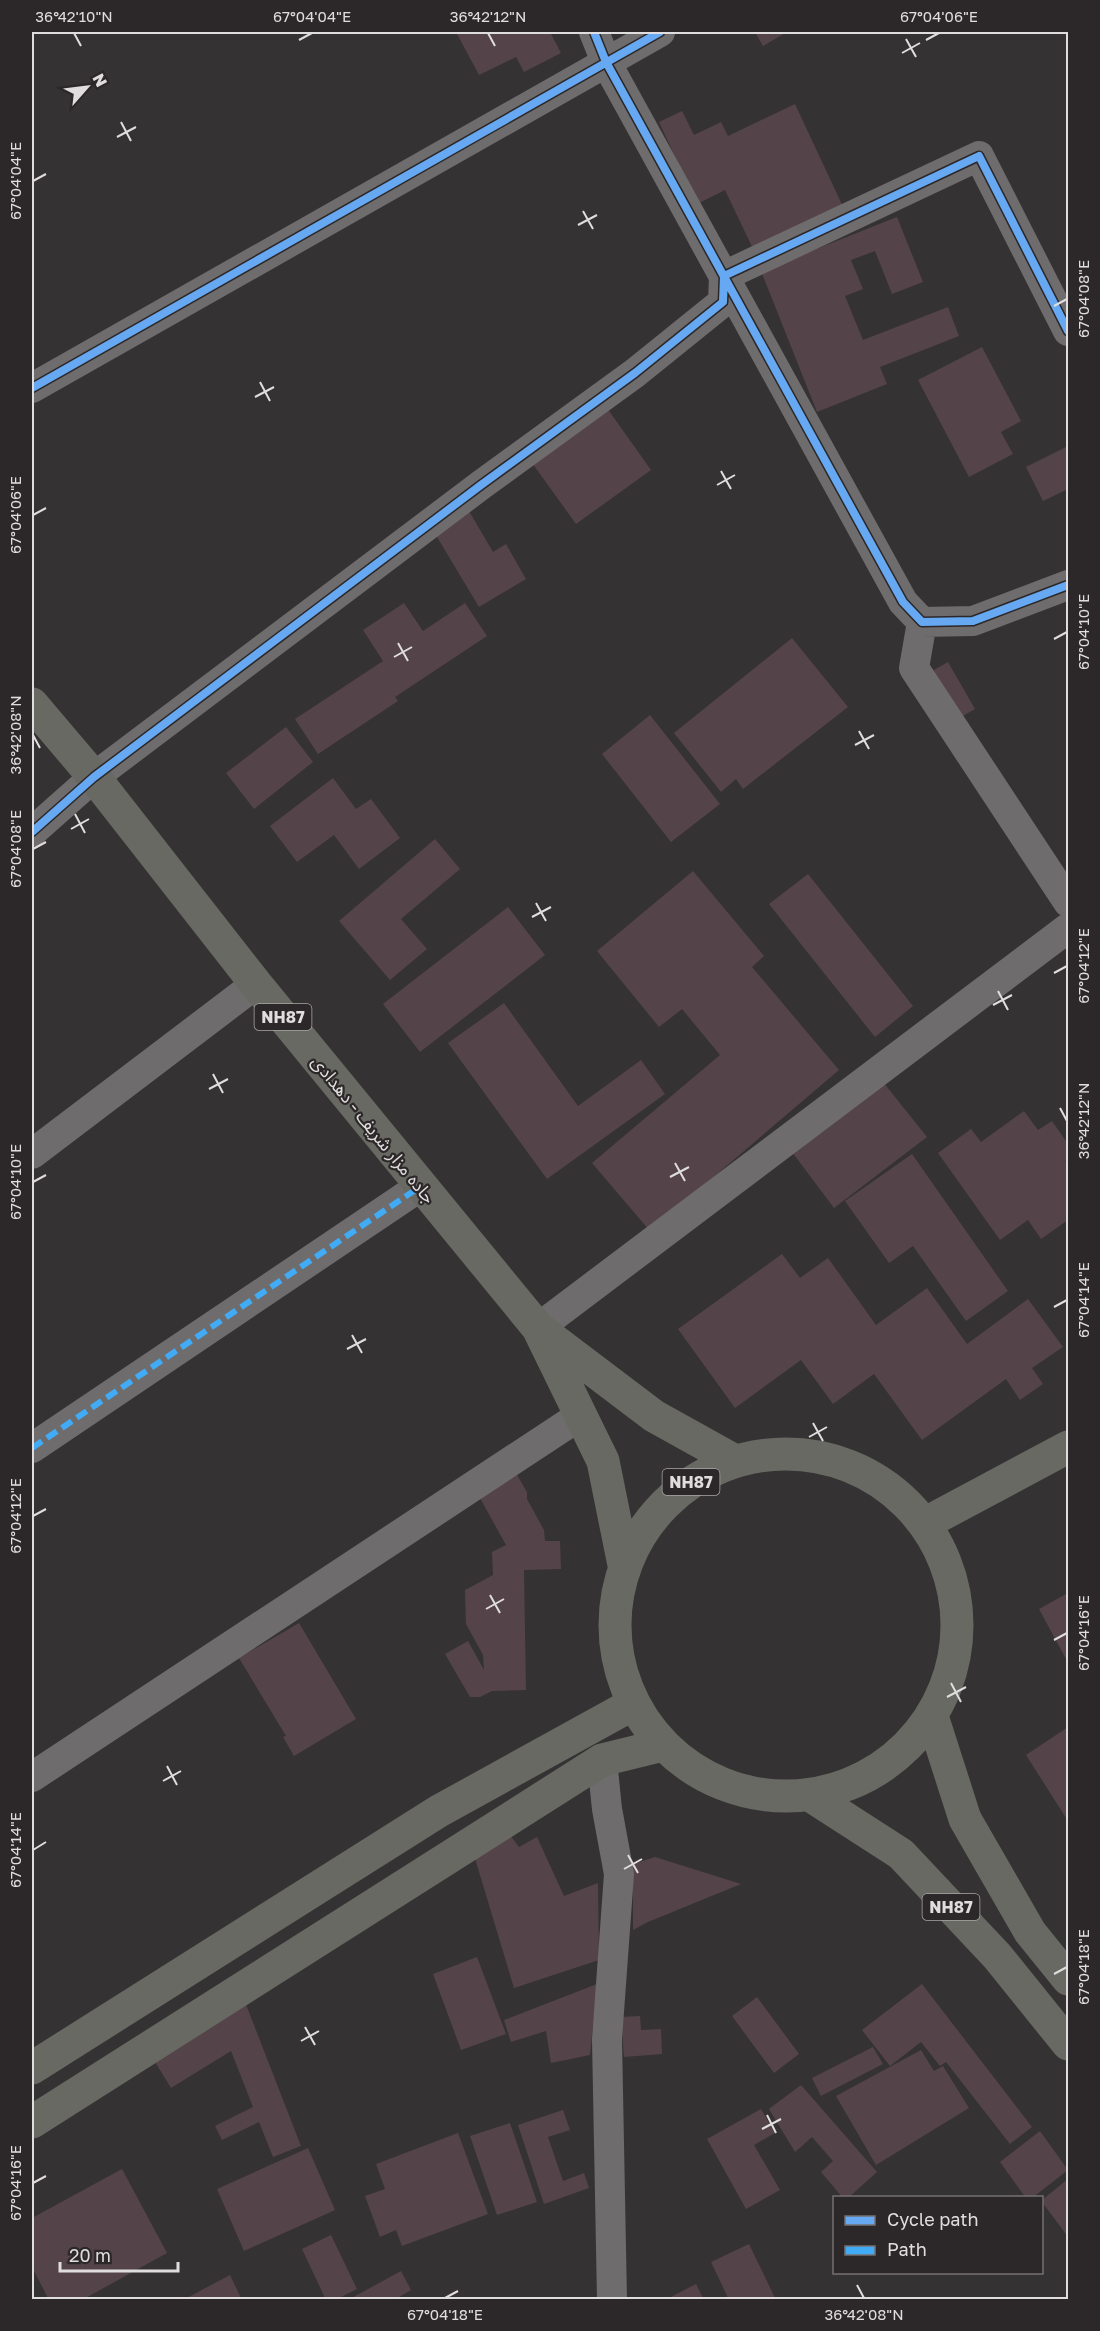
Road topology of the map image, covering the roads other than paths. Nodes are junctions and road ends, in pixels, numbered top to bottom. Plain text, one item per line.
1 (594, 32) edge
2 (660, 32) edge
3 (606, 62) junction
4 (724, 276) junction
5 (1068, 331) edge
6 (32, 388) edge
7 (1068, 585) edge
8 (922, 622) junction
9 (32, 704) edge
10 (94, 777) junction
11 (32, 832) edge
12 (1068, 902) edge
13 (1068, 928) edge
14 (256, 984) junction
15 (32, 1154) edge
16 (421, 1186) junction
17 (537, 1328) junction
18 (580, 1414) junction
19 (1068, 1447) edge
20 (32, 1448) edge
21 (735, 1461) junction
22 (924, 1524) junction
23 (624, 1566) junction
24 (633, 1704) junction
25 (932, 1716) junction
26 (663, 1745) junction
27 (602, 1760) junction
28 (32, 1777) edge
29 (812, 1796) junction
30 (1068, 1979) edge
31 (1068, 2044) edge
32 (32, 2068) edge
33 (32, 2122) edge
34 (612, 2300) edge

1 - 3 street
2 - 3 street
3 - 4 street
3 - 6 street
4 - 5 street
4 - 8 street
4 - 10 street
7 - 8 street
8 - 12 street
9 - 10 main road, جاده مزار شریف - دهدادی / NH87
10 - 11 street
10 - 14 main road, جاده مزار شریف - دهدادی / NH87
13 - 17 street
14 - 15 street
14 - 16 main road, جاده مزار شریف - دهدادی / NH87
16 - 17 main road, جاده مزار شریف - دهدادی / NH87
16 - 20 street
17 - 18 main road, NH87
17 - 21 main road, NH87
18 - 23 main road, NH87
18 - 28 street
19 - 22 main road
21 - 22 main road, NH87
21 - 23 main road, NH87
22 - 25 main road, NH87
23 - 24 main road, NH87
24 - 26 main road, NH87
24 - 32 main road
25 - 29 main road, NH87
25 - 30 main road, NH87
26 - 27 main road
26 - 29 main road, NH87
27 - 33 main road
27 - 34 street
29 - 31 main road, NH87

